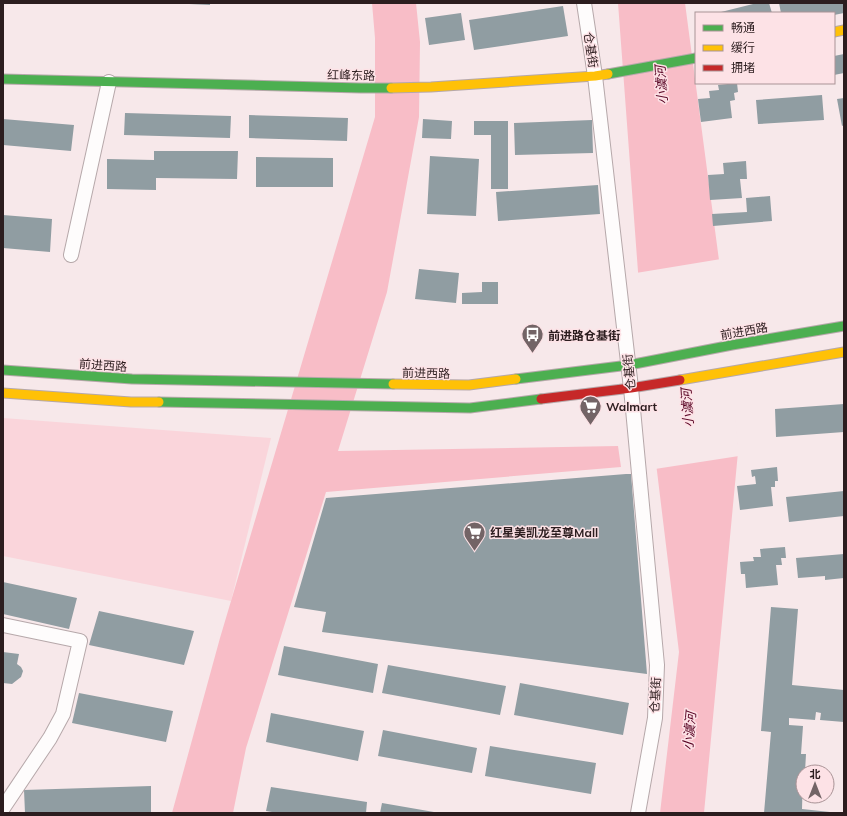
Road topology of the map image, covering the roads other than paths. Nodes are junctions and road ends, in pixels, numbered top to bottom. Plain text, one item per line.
1 (584, 3) edge
2 (695, 58) edge
3 (595, 76) junction
4 (3, 79) edge
5 (109, 82) junction
6 (71, 255) dead end
7 (844, 326) edge
8 (844, 352) edge
9 (629, 365) junction
10 (3, 370) edge
11 (638, 387) junction
12 (3, 393) edge
13 (3, 625) edge
14 (3, 808) edge
15 (638, 813) edge

1 - 3 street, 仓基街
2 - 3 main road, 红峰东路
3 - 5 main road, 红峰东路
3 - 9 street, 仓基街
4 - 5 main road, 红峰东路
5 - 6 street
7 - 9 main road, 前进西路
8 - 11 main road
9 - 10 main road, 前进西路
9 - 11 street, 仓基街
11 - 12 main road
11 - 15 street, 仓基街
13 - 14 street

